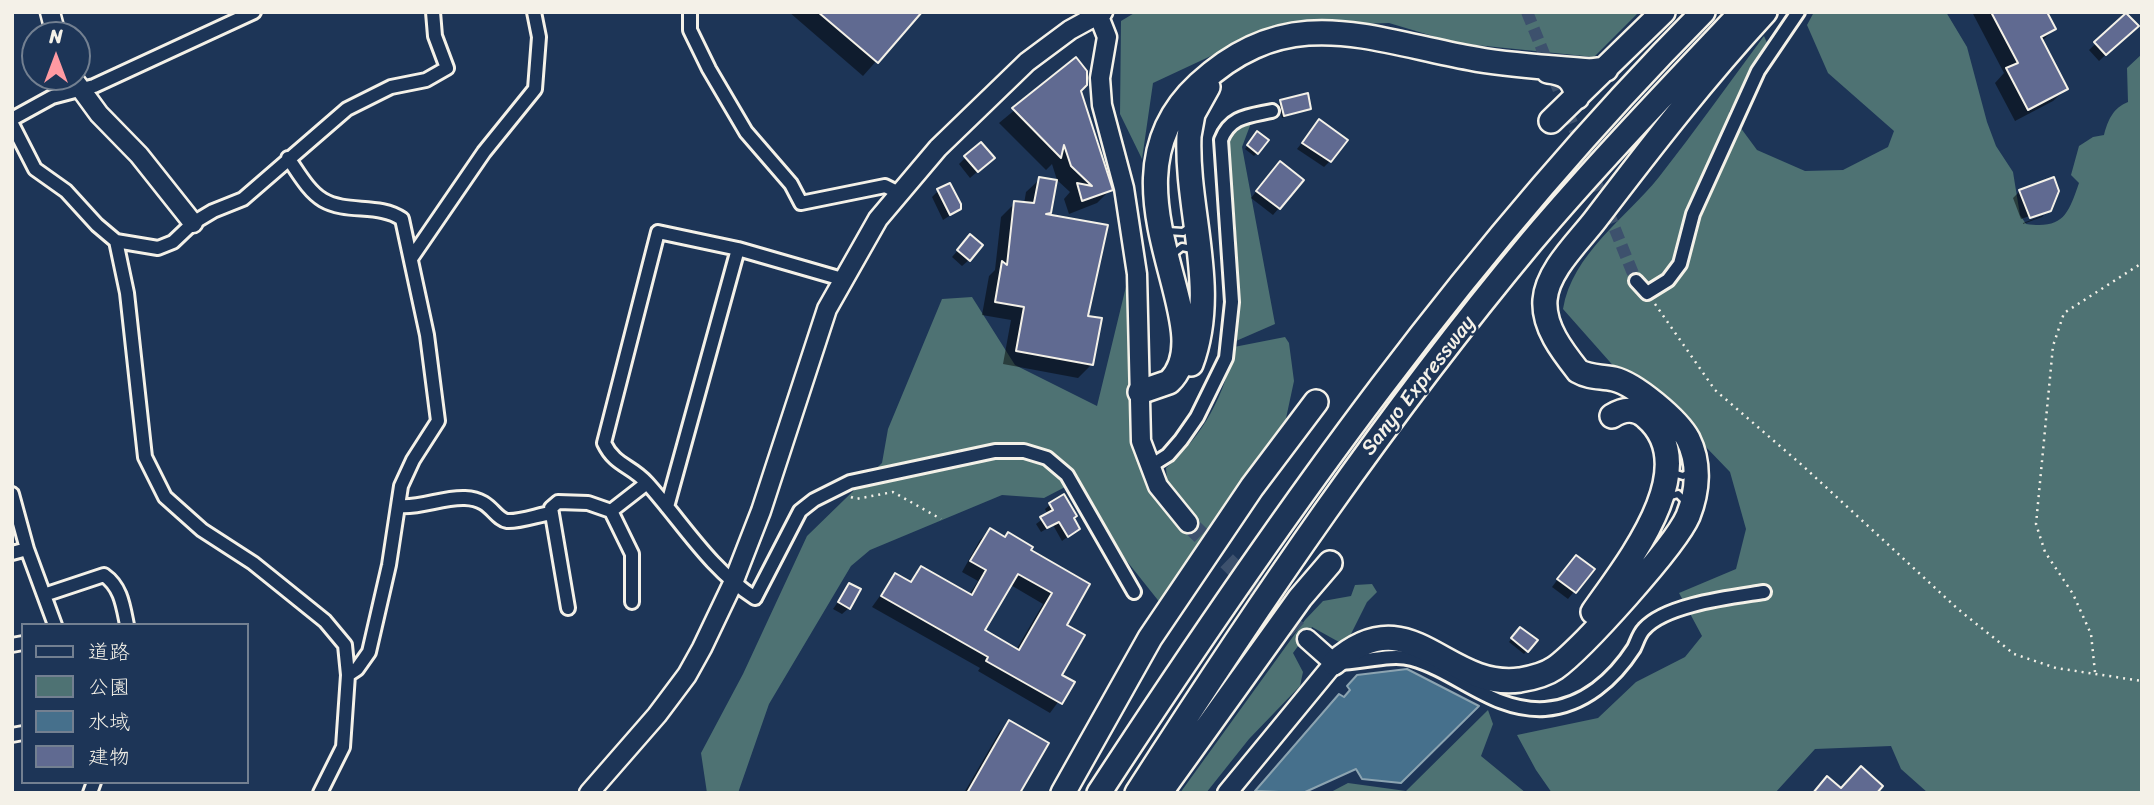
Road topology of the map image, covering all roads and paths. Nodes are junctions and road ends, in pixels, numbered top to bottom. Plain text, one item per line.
1 (254, 12) edge
2 (433, 12) edge
3 (534, 12) edge
4 (690, 12) edge
5 (1663, 12) edge
6 (1703, 12) edge
7 (1742, 12) edge
8 (1765, 12) edge
9 (1798, 12) edge
10 (1100, 13) edge
11 (1606, 69) junction
12 (91, 86) edge
13 (62, 91) edge
14 (83, 91) edge
15 (1577, 97) junction
16 (1272, 111) dead end
17 (12, 121) edge
18 (1552, 121) dead end
19 (288, 158) junction
20 (899, 193) junction
21 (1195, 216) junction
22 (1160, 222) junction
23 (193, 223) junction
24 (116, 241) junction
25 (738, 249) junction
26 (412, 257) junction
27 (1200, 257) junction
28 (2142, 263) edge
29 (1169, 264) junction
30 (842, 279) junction
31 (1636, 281) tunnel mouth
32 (1647, 293) junction
33 (1140, 392) junction
34 (1316, 402) dead end
35 (1612, 416) dead end
36 (1694, 459) junction
37 (1665, 464) junction
38 (1149, 467) junction
39 (646, 483) junction
40 (12, 494) edge
41 (848, 495) dead end
42 (399, 506) junction
43 (1659, 506) junction
44 (667, 508) junction
45 (1690, 510) junction
46 (611, 511) junction
47 (551, 513) junction
48 (941, 519) dead end
49 (1188, 523) tunnel mouth
50 (27, 549) junction
51 (12, 553) edge
52 (1330, 564) dead end
53 (733, 583) junction
54 (1135, 592) dead end
55 (1764, 592) dead end
56 (44, 595) junction
57 (632, 602) dead end
58 (568, 608) dead end
59 (54, 623) edge
60 (127, 623) edge
61 (1307, 639) tunnel mouth
62 (1335, 663) junction
63 (2095, 672) junction
64 (348, 675) junction
65 (2142, 681) edge
66 (320, 793) edge
67 (589, 793) edge
68 (1063, 793) edge
69 (1099, 793) edge
70 (1137, 793) edge
71 (1160, 793) edge
72 (1227, 793) edge

1 - 12 street
2 - 19 street
3 - 26 street
4 - 20 street
5 - 11 highway
6 - 69 highway, Sanyo Expressway
7 - 70 highway, Sanyo Expressway
8 - 36 highway
9 - 32 street
10 - 20 street
10 - 33 street
11 - 15 highway
11 - 22 highway
13 - 17 street
14 - 23 street
15 - 18 highway
15 - 21 highway
16 - 38 street
17 - 24 street
19 - 23 street
19 - 26 street
20 - 30 street
21 - 22 lane
21 - 27 highway
22 - 29 highway
23 - 24 street
24 - 64 street
25 - 30 street
25 - 39 street
25 - 44 street
26 - 42 street
27 - 29 lane
27 - 33 highway
28 - 63 path
29 - 33 highway
30 - 53 street
31 - 32 street
32 - 63 path
33 - 38 street
34 - 68 highway
35 - 37 highway
36 - 37 lane
36 - 45 highway
37 - 43 highway
38 - 49 street
39 - 44 street
39 - 46 street
40 - 50 street
41 - 48 path
42 - 47 street
42 - 64 street
43 - 45 lane
43 - 62 highway
44 - 53 street
45 - 62 highway
46 - 47 street
46 - 57 street
47 - 58 street
50 - 51 street
50 - 56 street
52 - 71 highway
53 - 54 street
53 - 67 street
55 - 62 street
56 - 59 street
56 - 60 street
61 - 62 street
62 - 72 street
63 - 65 path
64 - 66 street

